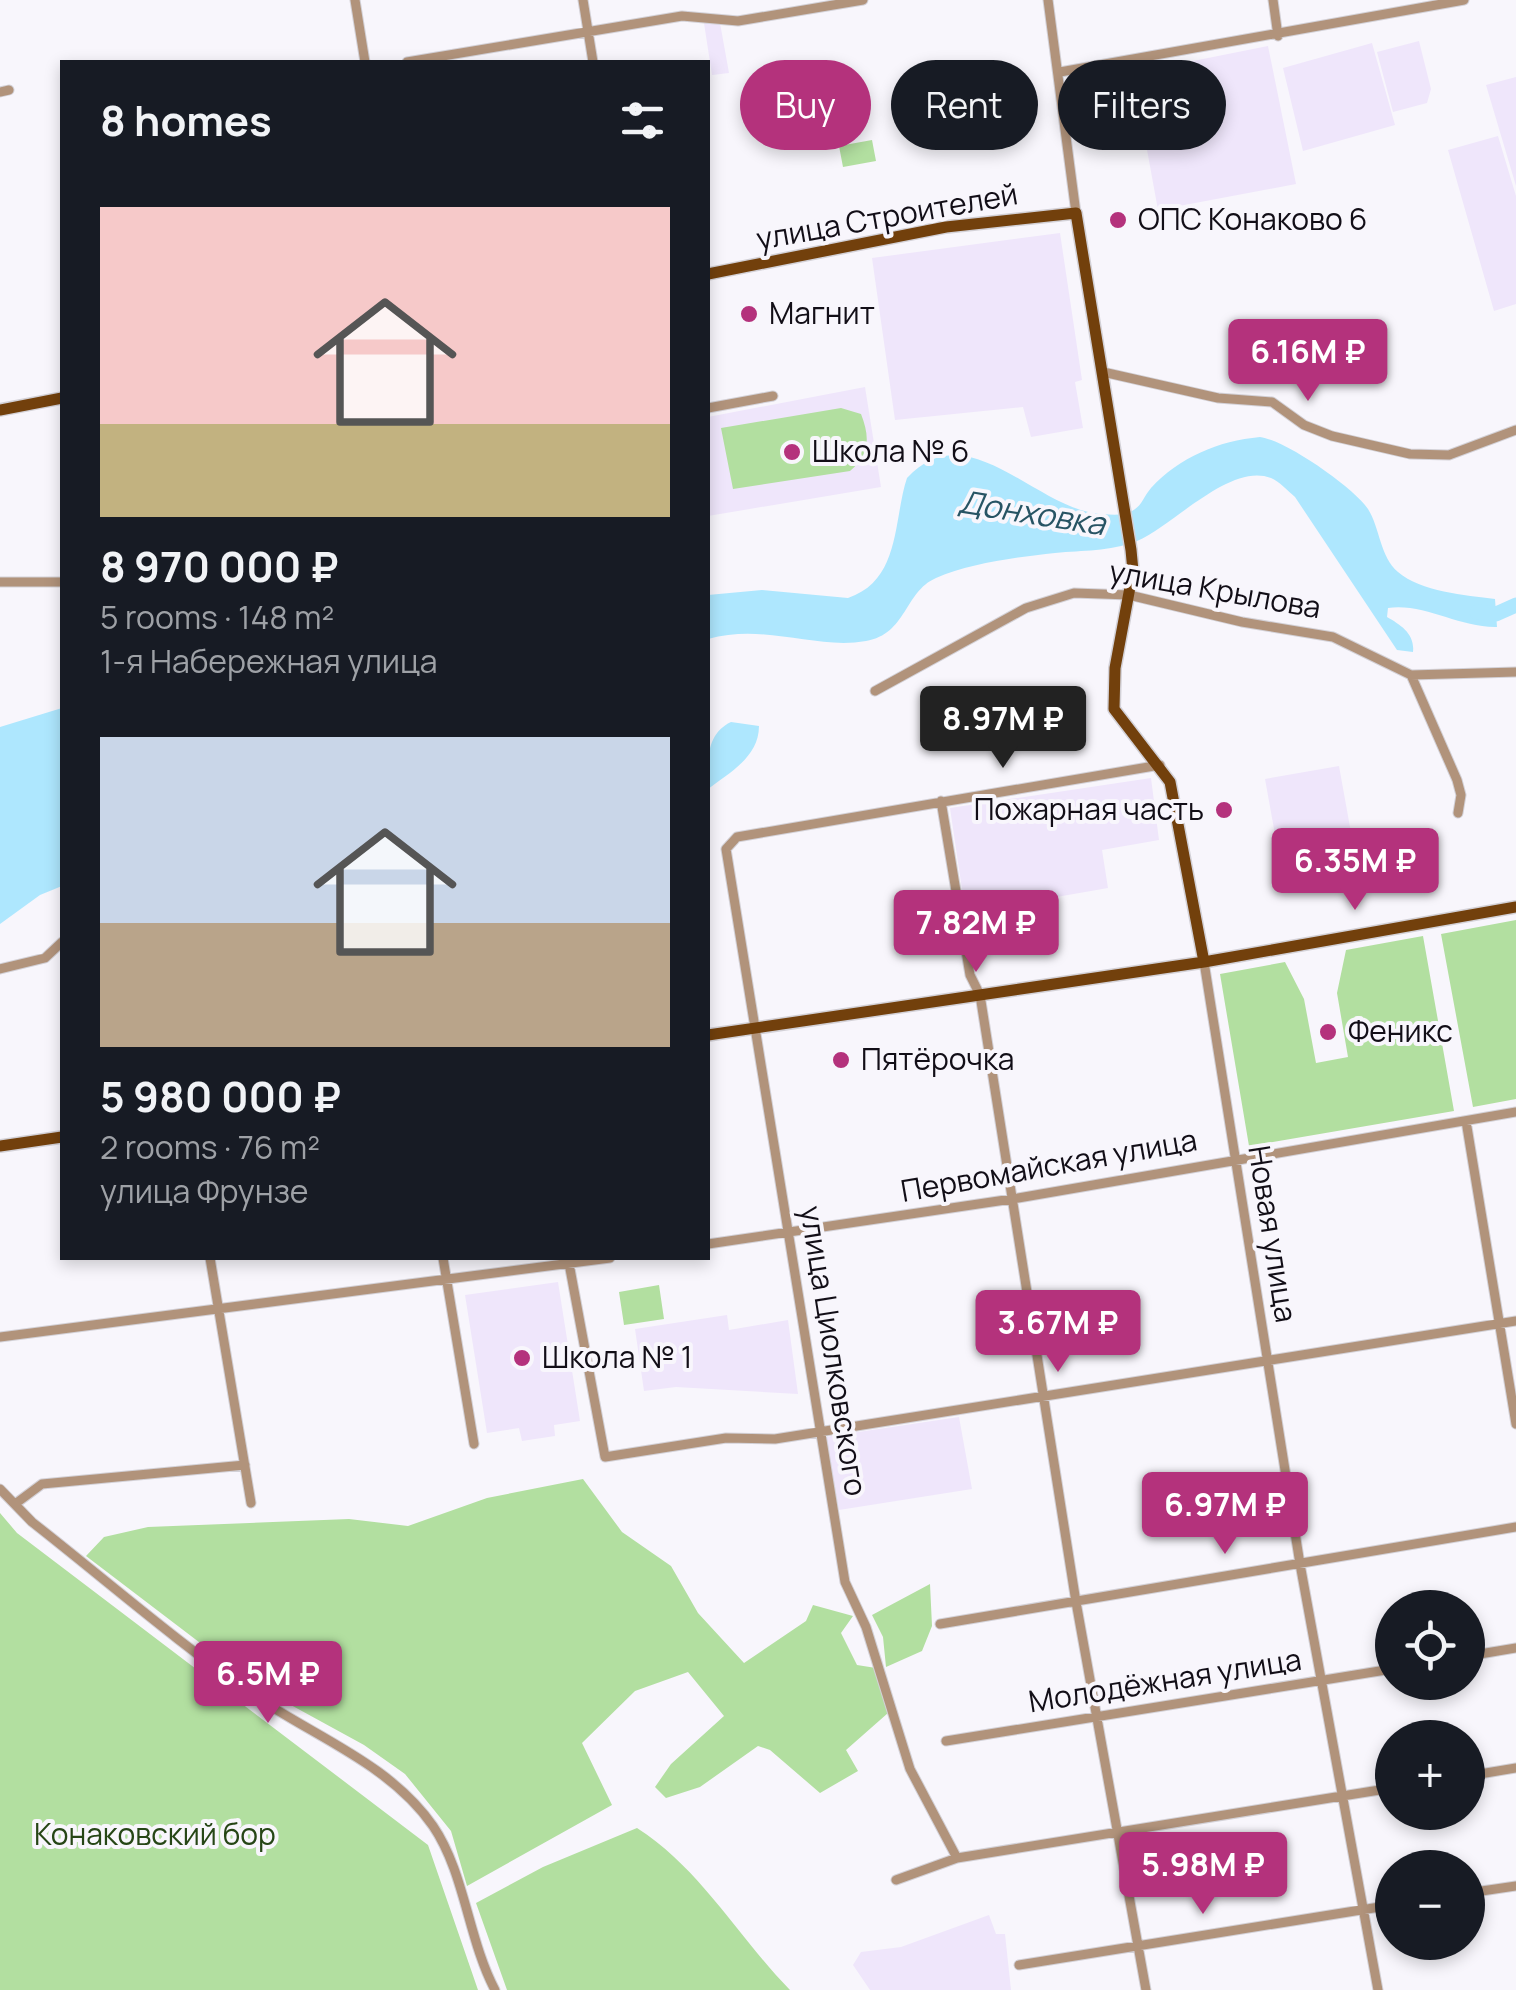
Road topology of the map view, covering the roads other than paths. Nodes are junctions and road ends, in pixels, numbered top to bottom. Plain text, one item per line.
1 (354, 0) edge
2 (583, 0) edge
3 (863, 0) edge
4 (1048, 0) edge
5 (1273, 0) edge
6 (1464, 0) edge
7 (808, 5) edge
8 (588, 33) junction
9 (1278, 36) junction
10 (365, 60) edge
11 (419, 60) edge
12 (593, 60) edge
13 (1058, 60) edge
14 (1133, 60) edge
15 (1069, 150) edge
16 (1076, 212) junction
17 (710, 274) edge
18 (1103, 372) junction
19 (773, 396) dead end
20 (60, 398) edge
21 (710, 408) edge
22 (0, 410) edge
23 (1516, 430) edge
24 (0, 582) edge
25 (60, 582) edge
26 (1129, 596) junction
27 (1516, 672) edge
28 (1411, 676) junction
29 (875, 691) dead end
30 (1160, 765) junction
31 (941, 801) junction
32 (1458, 814) dead end
33 (1516, 907) edge
34 (60, 944) edge
35 (1204, 962) junction
36 (0, 968) edge
37 (980, 995) junction
38 (754, 1028) junction
39 (710, 1035) edge
40 (1516, 1112) edge
41 (1466, 1121) junction
42 (60, 1137) edge
43 (0, 1146) edge
44 (1235, 1159) junction
45 (1012, 1199) junction
46 (790, 1234) junction
47 (710, 1244) edge
48 (210, 1260) edge
49 (442, 1260) edge
50 (569, 1260) edge
51 (446, 1278) junction
52 (218, 1309) junction
53 (1516, 1321) edge
54 (1499, 1324) junction
55 (0, 1337) edge
56 (1267, 1360) junction
57 (1042, 1397) junction
58 (1516, 1424) edge
59 (819, 1432) junction
60 (474, 1444) dead end
61 (244, 1465) junction
62 (0, 1489) edge
63 (251, 1503) dead end
64 (15, 1504) junction
65 (1516, 1527) edge
66 (1300, 1564) junction
67 (1076, 1602) junction
68 (940, 1624) dead end
69 (1516, 1648) edge
70 (1485, 1653) edge
71 (1375, 1673) edge
72 (1321, 1682) junction
73 (1097, 1718) junction
74 (946, 1741) dead end
75 (1516, 1768) edge
76 (1485, 1773) edge
77 (1375, 1791) edge
78 (1342, 1796) junction
79 (1118, 1832) junction
80 (956, 1858) junction
81 (896, 1880) dead end
82 (1516, 1886) edge
83 (1485, 1891) edge
84 (1375, 1908) edge
85 (1364, 1910) junction
86 (1138, 1948) junction
87 (1019, 1965) dead end
88 (494, 1990) edge
89 (1146, 1990) edge
90 (1378, 1990) edge

1 - 10 street
2 - 8 street
3 - 7 street
4 - 13 street
5 - 9 street
6 - 9 street
7 - 8 street
8 - 11 street
8 - 12 street
9 - 14 street
15 - 16 street
16 - 17 main road, улица Строителей
16 - 18 main road, Новая улица
18 - 23 street
18 - 26 main road, Новая улица
19 - 21 street
20 - 22 main road
24 - 25 street
26 - 28 street, улица Крылова
26 - 29 street, улица Крылова
26 - 30 main road, Новая улица
27 - 28 street
28 - 32 street
30 - 31 street
30 - 35 main road, Новая улица
31 - 37 street
31 - 38 street, улица Циолковского
33 - 35 main road
34 - 36 street
35 - 37 main road
35 - 44 street, Новая улица
37 - 38 main road
37 - 45 street
38 - 39 main road
38 - 46 street, улица Циолковского
40 - 41 street, Первомайская улица
41 - 44 street, Первомайская улица
41 - 54 street
42 - 43 main road
44 - 45 street, Первомайская улица
44 - 56 street, Новая улица
45 - 46 street, Первомайская улица
45 - 57 street
46 - 47 street, Первомайская улица
46 - 59 street, улица Циолковского
48 - 52 street
49 - 51 street
50 - 51 street
50 - 59 street
51 - 52 street
51 - 60 street
52 - 55 street
52 - 61 street
53 - 54 street
54 - 56 street
54 - 58 street
56 - 57 street
56 - 66 street, Новая улица
57 - 59 street
57 - 67 street
59 - 80 street, улица Циолковского
61 - 63 street
61 - 64 street
62 - 64 street
64 - 88 street
65 - 66 street
66 - 67 street
66 - 72 street, Новая улица
67 - 68 street
67 - 73 street
69 - 70 street
71 - 72 street, Молодёжная улица
72 - 73 street, Молодёжная улица
72 - 78 street, Новая улица
73 - 74 street, Молодёжная улица
73 - 79 street
75 - 76 street
77 - 78 street
78 - 79 street
78 - 85 street, Новая улица
79 - 80 street
79 - 86 street
80 - 81 street
82 - 83 street
84 - 85 street
85 - 86 street
85 - 90 street, Новая улица
86 - 87 street
86 - 89 street

